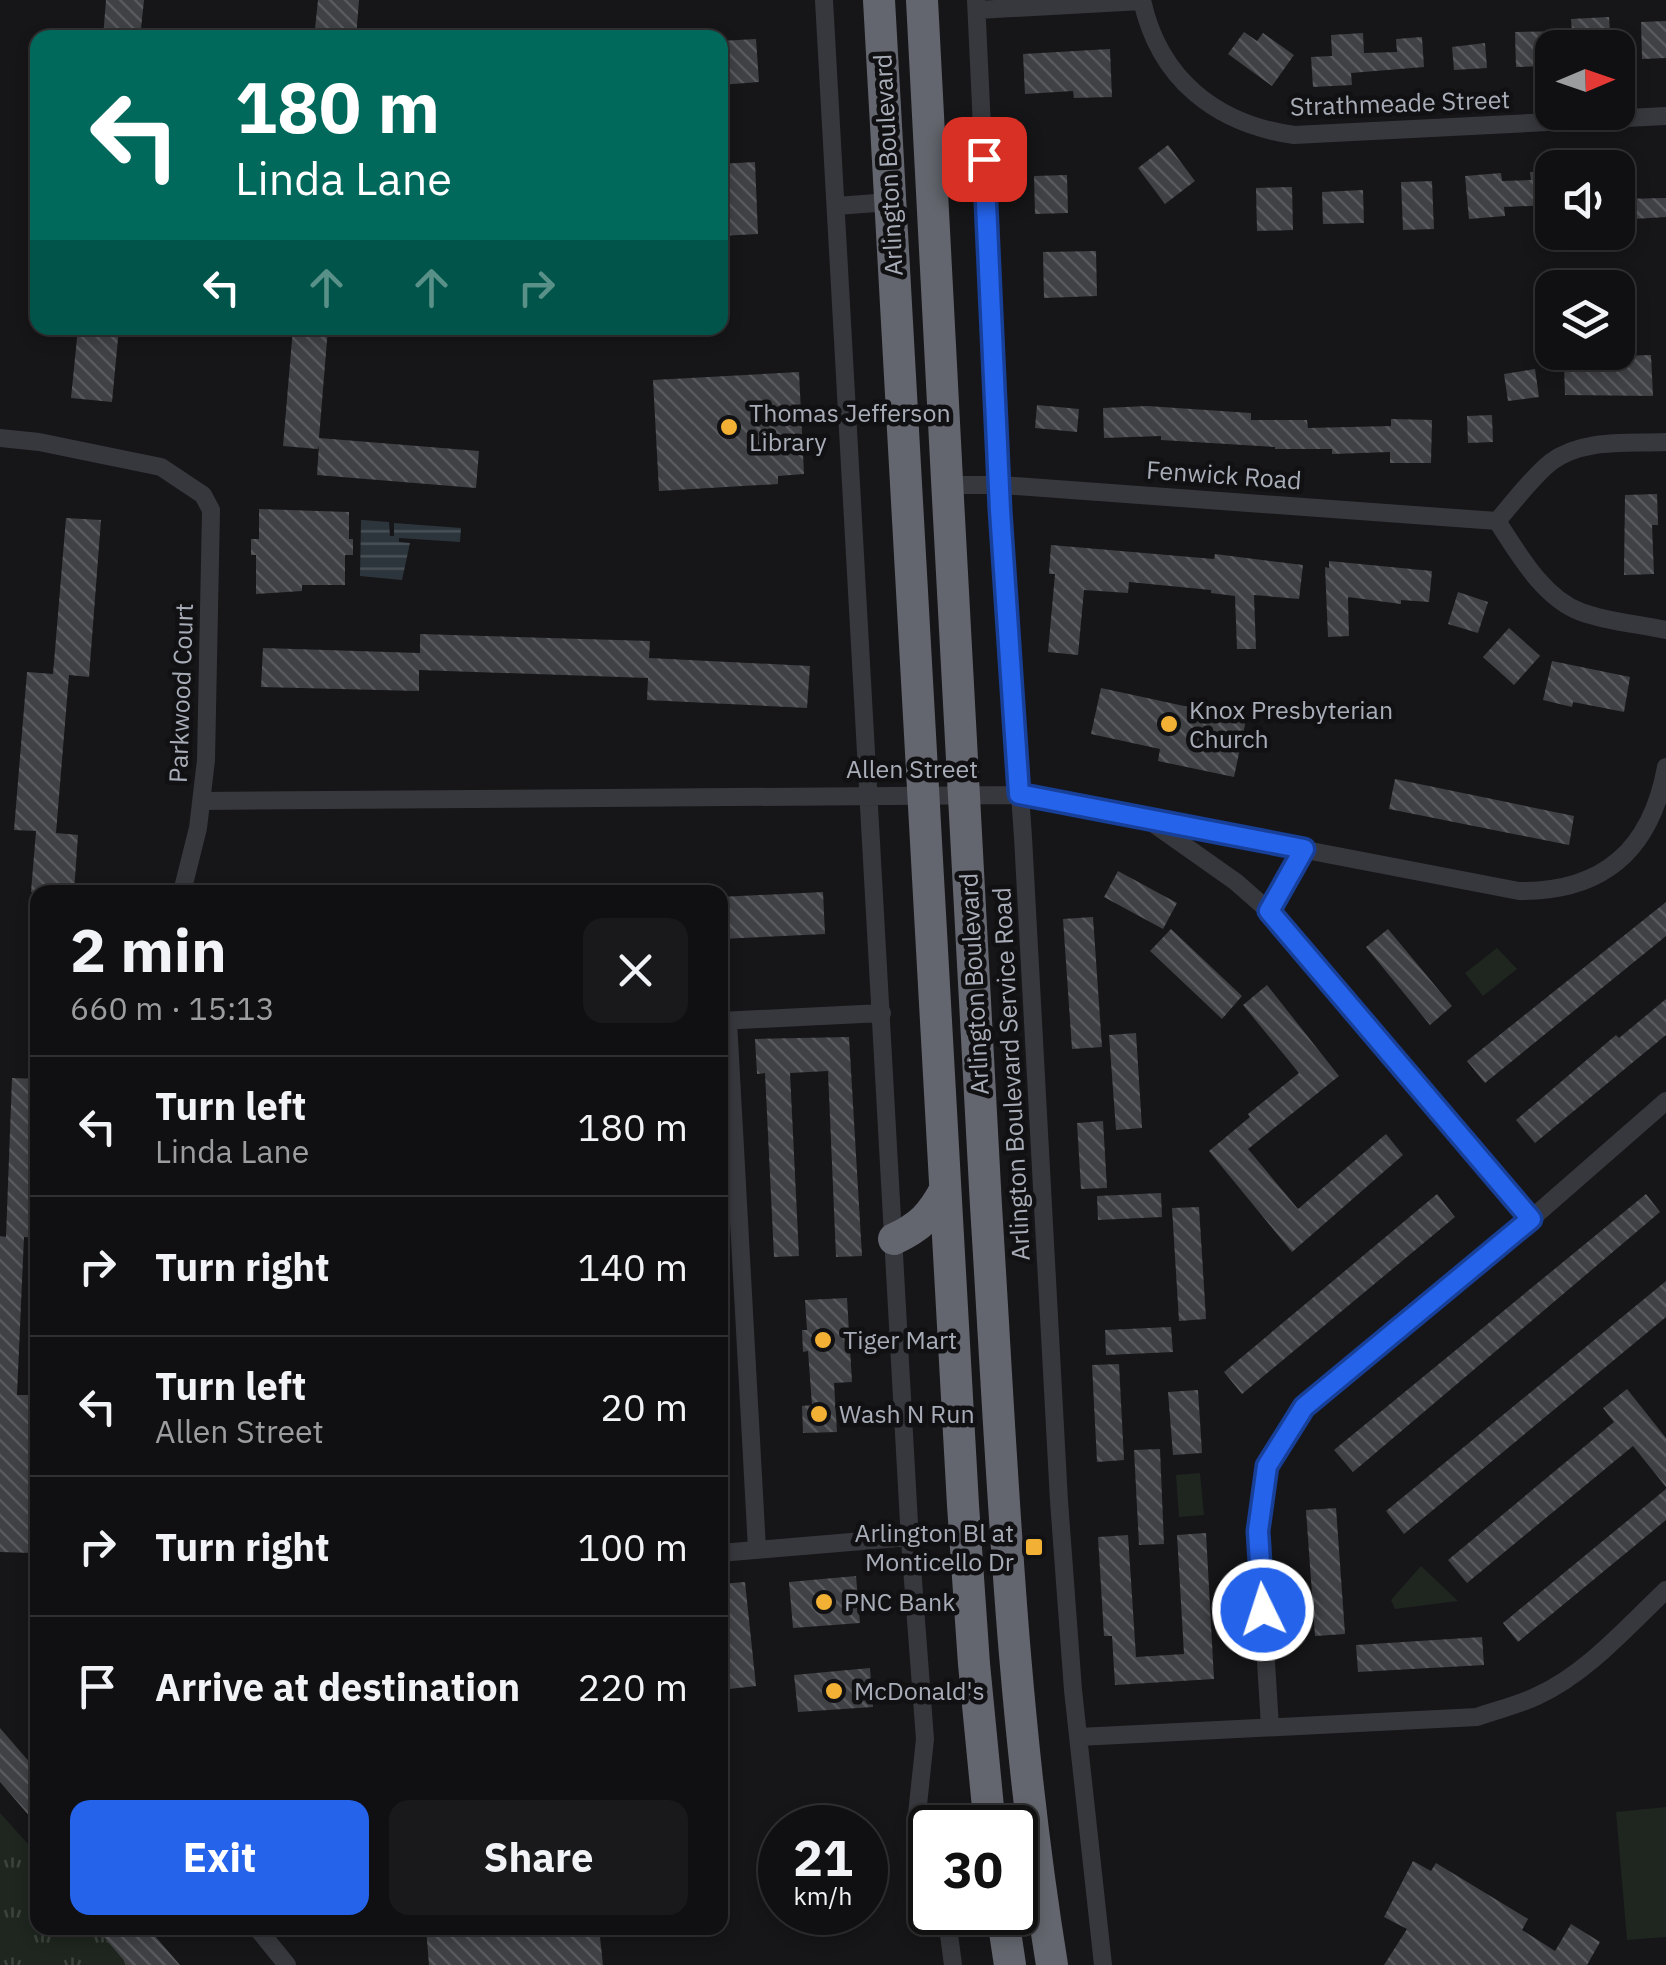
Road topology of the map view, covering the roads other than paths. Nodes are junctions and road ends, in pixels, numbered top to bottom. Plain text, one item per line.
1 (824, 0) edge
2 (878, 0) edge
3 (922, 0) edge
4 (1142, 0) edge
5 (976, 5) edge
6 (1666, 116) edge
7 (890, 202) junction
8 (836, 206) junction
9 (0, 438) edge
10 (1666, 442) edge
11 (1000, 485) junction
12 (948, 486) junction
13 (1497, 521) junction
14 (1666, 630) edge
15 (1666, 767) edge
16 (867, 794) junction
17 (924, 794) junction
18 (965, 794) junction
19 (1019, 794) junction
20 (202, 802) junction
21 (1147, 818) junction
22 (1304, 849) junction
23 (184, 885) edge
24 (1269, 911) junction
25 (882, 1013) junction
26 (728, 1021) edge
27 (728, 1083) edge
28 (1666, 1101) edge
29 (945, 1190) junction
30 (1531, 1219) junction
31 (894, 1239) junction
32 (950, 1276) junction
33 (910, 1537) junction
34 (758, 1549) junction
35 (728, 1552) edge
36 (1666, 1590) edge
37 (1270, 1727) junction
38 (1079, 1737) junction
39 (918, 1805) edge
40 (988, 1805) edge
41 (263, 1935) edge
42 (949, 1935) edge
43 (1005, 1935) edge
44 (287, 1965) edge
45 (953, 1965) edge
46 (1010, 1965) edge
47 (1052, 1965) edge
48 (1103, 1965) edge

1 - 8 street
2 - 7 highway, Arlington Boulevard
3 - 12 highway, Arlington Boulevard
4 - 5 street
4 - 6 street, Strathmeade Street
5 - 11 street, Arlington Boulevard Service Road
7 - 8 street
7 - 17 highway, Arlington Boulevard
8 - 16 street
9 - 20 street, Parkwood Court
10 - 13 street
11 - 12 street, Fenwick Road
11 - 13 street, Fenwick Road
11 - 19 street, Arlington Boulevard Service Road
12 - 18 highway, Arlington Boulevard
13 - 14 street
15 - 22 street, Allen Street
16 - 17 street, Allen Street
16 - 20 street, Allen Street
16 - 25 street
17 - 18 street, Allen Street
17 - 29 highway, Arlington Boulevard
18 - 19 street, Allen Street
18 - 47 highway, Arlington Boulevard
19 - 21 street, Allen Street
19 - 38 street, Arlington Boulevard Service Road
20 - 23 street, Parkwood Court
21 - 22 street, Allen Street
21 - 24 street
22 - 24 street
24 - 30 street
25 - 26 street
25 - 31 street
27 - 34 street
28 - 30 street
29 - 31 highway
29 - 32 highway, Arlington Boulevard
30 - 37 street
31 - 32 highway
31 - 33 street
32 - 40 highway, Arlington Boulevard
33 - 34 street
33 - 39 street
34 - 35 street
36 - 37 street
37 - 38 street
38 - 48 street, Arlington Boulevard Service Road
41 - 44 street
42 - 45 street
43 - 46 highway

